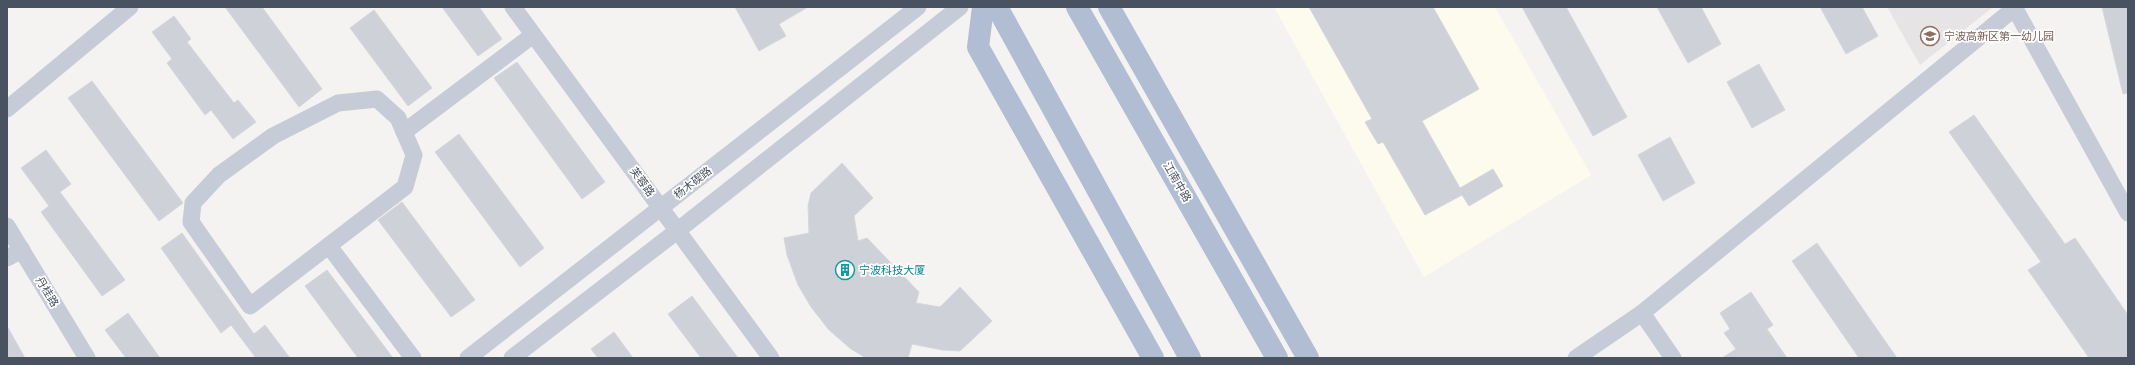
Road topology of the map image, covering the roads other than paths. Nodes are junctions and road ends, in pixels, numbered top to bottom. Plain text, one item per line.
1 (130, 7) edge
2 (513, 7) edge
3 (918, 7) edge
4 (960, 7) edge
5 (983, 7) edge
6 (997, 7) edge
7 (1077, 7) edge
8 (1109, 7) edge
9 (2015, 7) edge
10 (533, 35) junction
11 (7, 109) edge
12 (404, 132) junction
13 (661, 208) junction
14 (2128, 213) edge
15 (7, 226) edge
16 (677, 230) junction
17 (329, 246) junction
18 (22, 250) junction
19 (7, 258) edge
20 (1642, 313) junction
21 (87, 358) edge
22 (413, 358) edge
23 (468, 358) edge
24 (512, 358) edge
25 (771, 358) edge
26 (1153, 358) edge
27 (1190, 358) edge
28 (1278, 358) edge
29 (1308, 358) edge
30 (1576, 358) edge
31 (1673, 358) edge

1 - 11 street
2 - 10 street, 芙蓉路
3 - 13 street, 杨木碶路
4 - 16 street
5 - 26 main road
6 - 27 main road
7 - 28 main road, 江南中路
8 - 29 main road
9 - 14 street
9 - 20 street
10 - 12 street
10 - 13 street, 芙蓉路
12 - 17 street
12 - 17 street
13 - 16 street, 芙蓉路
13 - 23 street, 杨木碶路
15 - 18 street, 丹桂路
16 - 24 street
16 - 25 street, 芙蓉路
17 - 22 street
18 - 19 street
18 - 21 street, 丹桂路
20 - 30 street
20 - 31 street

